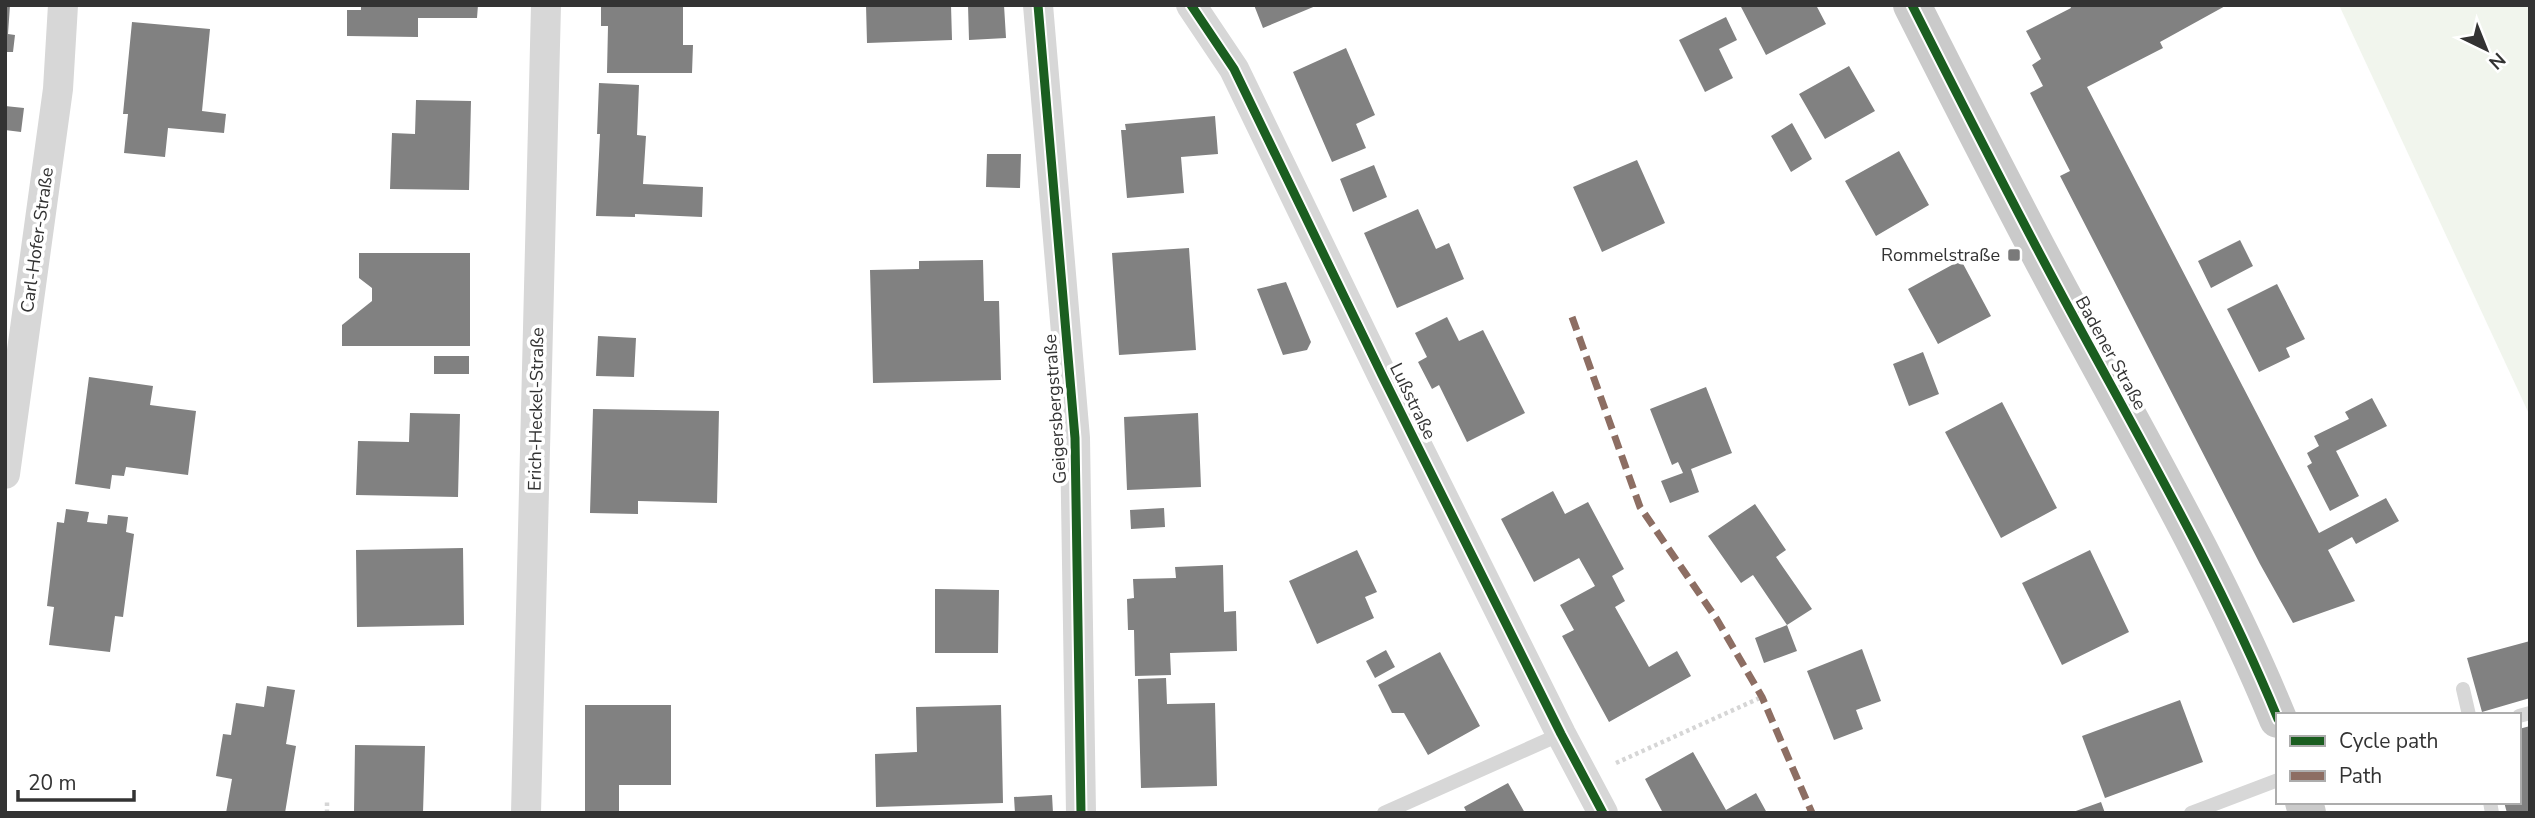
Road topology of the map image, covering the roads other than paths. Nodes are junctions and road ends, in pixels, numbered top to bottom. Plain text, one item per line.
1 (63, 5) edge
2 (546, 5) edge
3 (1038, 5) edge
4 (1191, 5) edge
5 (1912, 5) edge
6 (5, 474) edge
7 (2463, 689) dead end
8 (2469, 713) edge
9 (2276, 714) edge
10 (1561, 734) junction
11 (2276, 781) edge
12 (526, 813) edge
13 (1081, 813) edge
14 (1384, 813) edge
15 (1603, 813) edge
16 (2191, 813) edge

1 - 6 street, Carl-Hofer-Straße
2 - 12 street, Erich-Heckel-Straße
3 - 13 street, Geigersbergstraße
4 - 10 street, Lußstraße
5 - 9 main road, Badener Straße
7 - 8 lane
10 - 14 lane
10 - 15 street, Lußstraße
11 - 16 lane

